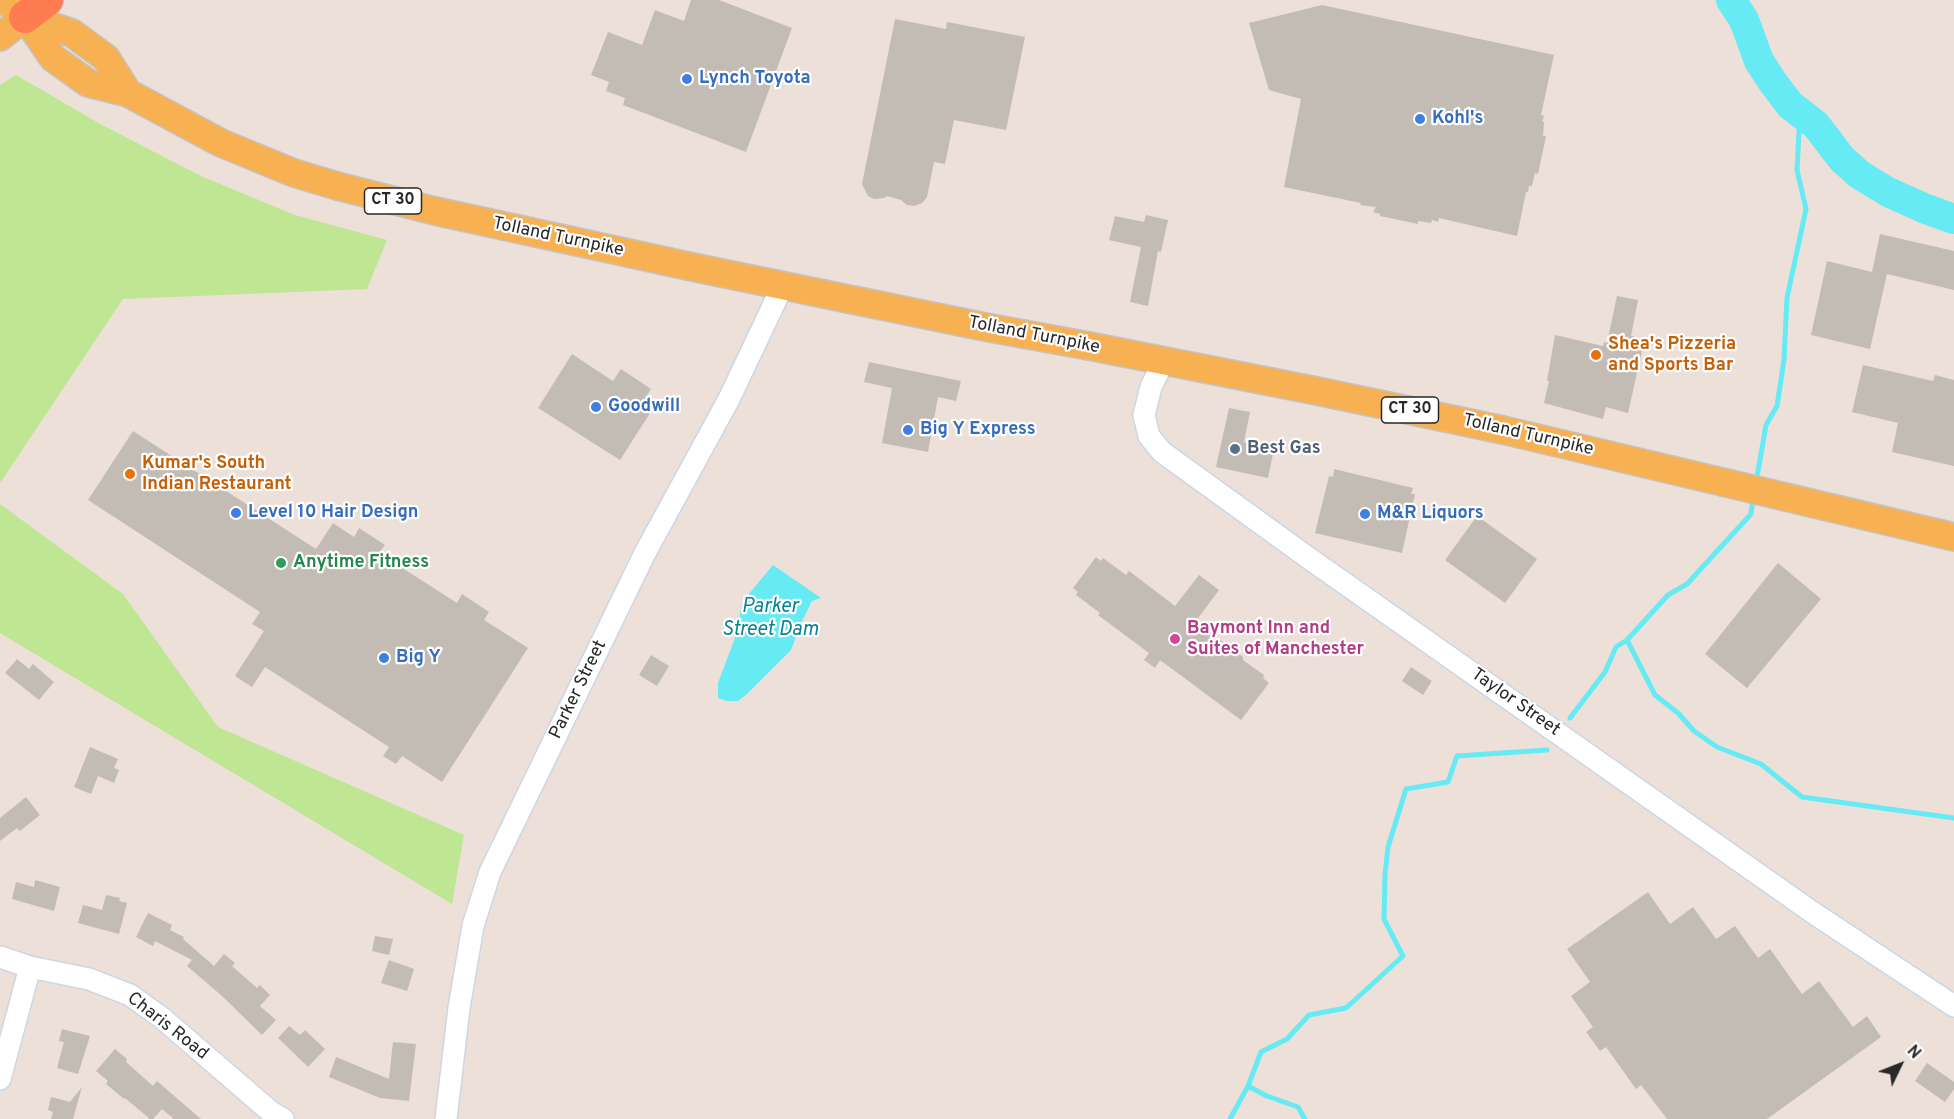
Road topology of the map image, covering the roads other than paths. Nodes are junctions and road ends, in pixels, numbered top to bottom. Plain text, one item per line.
1 (26, 6) edge
2 (0, 37) edge
3 (783, 285) junction
4 (1164, 360) junction
5 (1954, 537) edge
6 (0, 957) edge
7 (30, 967) junction
8 (1954, 1006) edge
9 (0, 1079) edge
10 (283, 1119) edge
11 (446, 1119) edge

1 - 2 main road
1 - 3 main road, Tolland Turnpike / CT 30
3 - 4 main road, Tolland Turnpike / CT 30
3 - 11 street, Parker Street
4 - 5 main road, Tolland Turnpike / CT 30
4 - 8 street, Taylor Street
6 - 7 street, Charis Road
7 - 9 street
7 - 10 street, Charis Road

